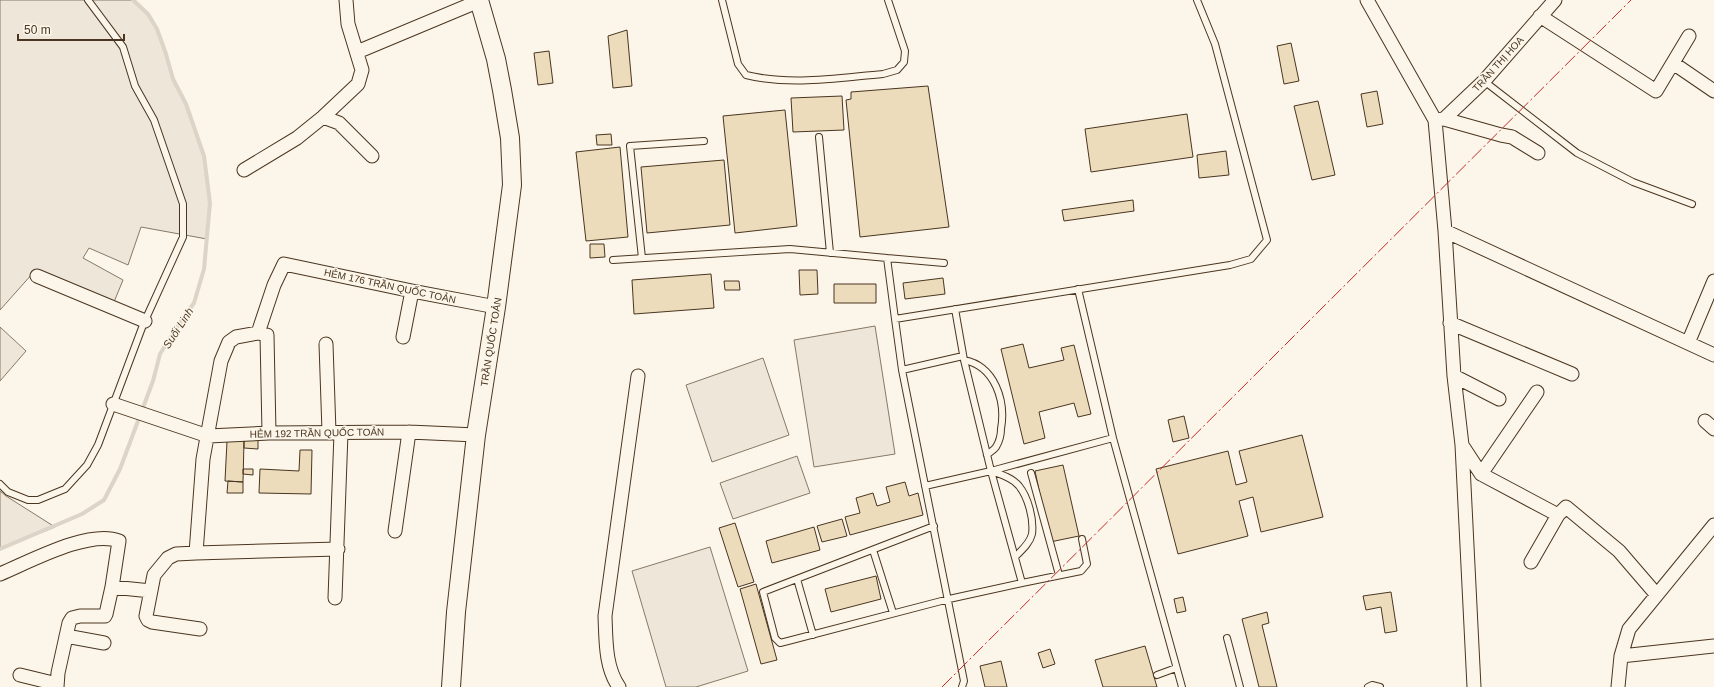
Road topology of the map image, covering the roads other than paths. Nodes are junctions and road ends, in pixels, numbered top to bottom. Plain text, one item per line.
1 (88, 0) edge
2 (346, 0) edge
3 (479, 0) edge
4 (722, 0) edge
5 (888, 0) edge
6 (1197, 0) edge
7 (1367, 0) edge
8 (1555, 0) edge
9 (1540, 16) junction
10 (1689, 36) dead end
11 (357, 52) junction
12 (1673, 63) junction
13 (1484, 81) junction
14 (1714, 91) edge
15 (323, 117) junction
16 (1439, 119) junction
17 (819, 137) dead end
18 (704, 141) dead end
19 (1538, 153) dead end
20 (372, 156) dead end
21 (244, 170) dead end
22 (1692, 204) dead end
23 (1445, 231) junction
24 (830, 253) junction
25 (642, 258) junction
26 (887, 258) junction
27 (613, 260) dead end
28 (944, 263) dead end
29 (37, 276) dead end
30 (1714, 281) edge
31 (1078, 289) junction
32 (412, 291) junction
33 (496, 306) junction
34 (955, 309) junction
35 (895, 319) junction
36 (145, 321) junction
37 (1450, 323) junction
38 (258, 333) junction
39 (403, 338) dead end
40 (1688, 343) junction
41 (326, 344) dead end
42 (1714, 355) edge
43 (964, 358) junction
44 (902, 370) junction
45 (1572, 374) dead end
46 (638, 376) dead end
47 (1454, 376) junction
48 (1537, 392) dead end
49 (1499, 399) dead end
50 (113, 404) junction
51 (409, 432) junction
52 (268, 433) junction
53 (335, 433) junction
54 (476, 435) junction
55 (208, 436) junction
56 (1113, 438) junction
57 (1462, 445) junction
58 (987, 455) junction
59 (991, 471) junction
60 (1031, 473) dead end
61 (1481, 474) junction
62 (0, 484) edge
63 (925, 486) junction
64 (1558, 515) junction
65 (1714, 525) edge
66 (934, 526) junction
67 (395, 531) dead end
68 (1082, 539) dead end
69 (338, 549) junction
70 (873, 550) junction
71 (196, 553) junction
72 (1015, 556) junction
73 (1531, 562) dead end
74 (0, 574) edge
75 (1058, 575) junction
76 (797, 579) junction
77 (1022, 583) junction
78 (112, 587) junction
79 (151, 591) junction
80 (1656, 594) junction
81 (335, 598) dead end
82 (949, 599) junction
83 (893, 613) junction
84 (200, 629) dead end
85 (813, 635) junction
86 (66, 636) junction
87 (1227, 638) dead end
88 (104, 643) dead end
89 (1714, 646) edge
90 (1620, 656) junction
91 (1176, 668) junction
92 (20, 675) dead end
93 (1157, 675) dead end
94 (57, 685) edge
95 (964, 685) edge
96 (451, 687) edge
97 (620, 687) edge
98 (1182, 687) edge
99 (1240, 687) edge
100 (1368, 687) edge
101 (1380, 687) edge
102 (1474, 687) edge
103 (1618, 687) edge

1 - 36 lane
2 - 11 street
3 - 11 street
3 - 33 main road, TRẦN QUỐC TOẢN
4 - 5 lane
6 - 31 lane
7 - 16 street
8 - 9 street, TRẦN THỊ HOA
9 - 12 street
9 - 13 street, TRẦN THỊ HOA
10 - 12 street
11 - 15 street
12 - 14 street
13 - 16 street, TRẦN THỊ HOA
13 - 22 lane
15 - 20 street
15 - 21 street
16 - 19 street
16 - 23 street
17 - 24 lane
18 - 25 lane
23 - 37 street
23 - 40 street
24 - 25 lane
24 - 26 lane
25 - 27 lane
26 - 28 lane
26 - 35 lane
29 - 36 street
30 - 40 street
31 - 34 lane
31 - 56 lane
32 - 33 street, HẺM 176 TRẦN QUỐC TOẢN
32 - 38 street, HẺM 176 TRẦN QUỐC TOẢN
32 - 39 street
33 - 54 main road, TRẦN QUỐC TOẢN
34 - 35 lane
34 - 43 lane
35 - 44 lane
36 - 50 lane
37 - 45 street
37 - 47 street
38 - 52 street
38 - 55 street
40 - 42 street
41 - 53 street
43 - 44 lane
43 - 58 lane
43 - 58 lane
44 - 63 lane
46 - 97 street
47 - 49 street
47 - 57 street
48 - 61 street
50 - 55 street, HẺM 192 TRẦN QUỐC TOẢN
50 - 62 lane
51 - 53 street, HẺM 192 TRẦN QUỐC TOẢN
51 - 54 street, HẺM 192 TRẦN QUỐC TOẢN
51 - 67 street
52 - 53 street, HẺM 192 TRẦN QUỐC TOẢN
52 - 55 street, HẺM 192 TRẦN QUỐC TOẢN
53 - 69 street
54 - 96 main road, TRẦN QUỐC TOẢN
55 - 71 street
56 - 59 lane
56 - 91 lane
57 - 61 street
57 - 102 street
58 - 59 lane
59 - 63 lane
59 - 72 lane
59 - 72 lane
60 - 75 lane
61 - 64 street
63 - 66 lane
64 - 73 street
64 - 80 street
65 - 80 street
66 - 70 lane
66 - 82 lane
68 - 75 lane
69 - 71 street
69 - 81 street
70 - 76 lane
70 - 83 lane
71 - 79 street
72 - 77 lane
74 - 78 street
75 - 77 lane
76 - 85 lane
76 - 85 lane
77 - 82 lane
78 - 79 street
78 - 86 street
79 - 84 street
80 - 90 street
82 - 83 lane
82 - 95 lane
83 - 85 lane
86 - 88 street
86 - 94 street
87 - 99 lane
89 - 90 street
90 - 103 street
91 - 93 lane
91 - 98 lane
92 - 94 street
100 - 101 lane

